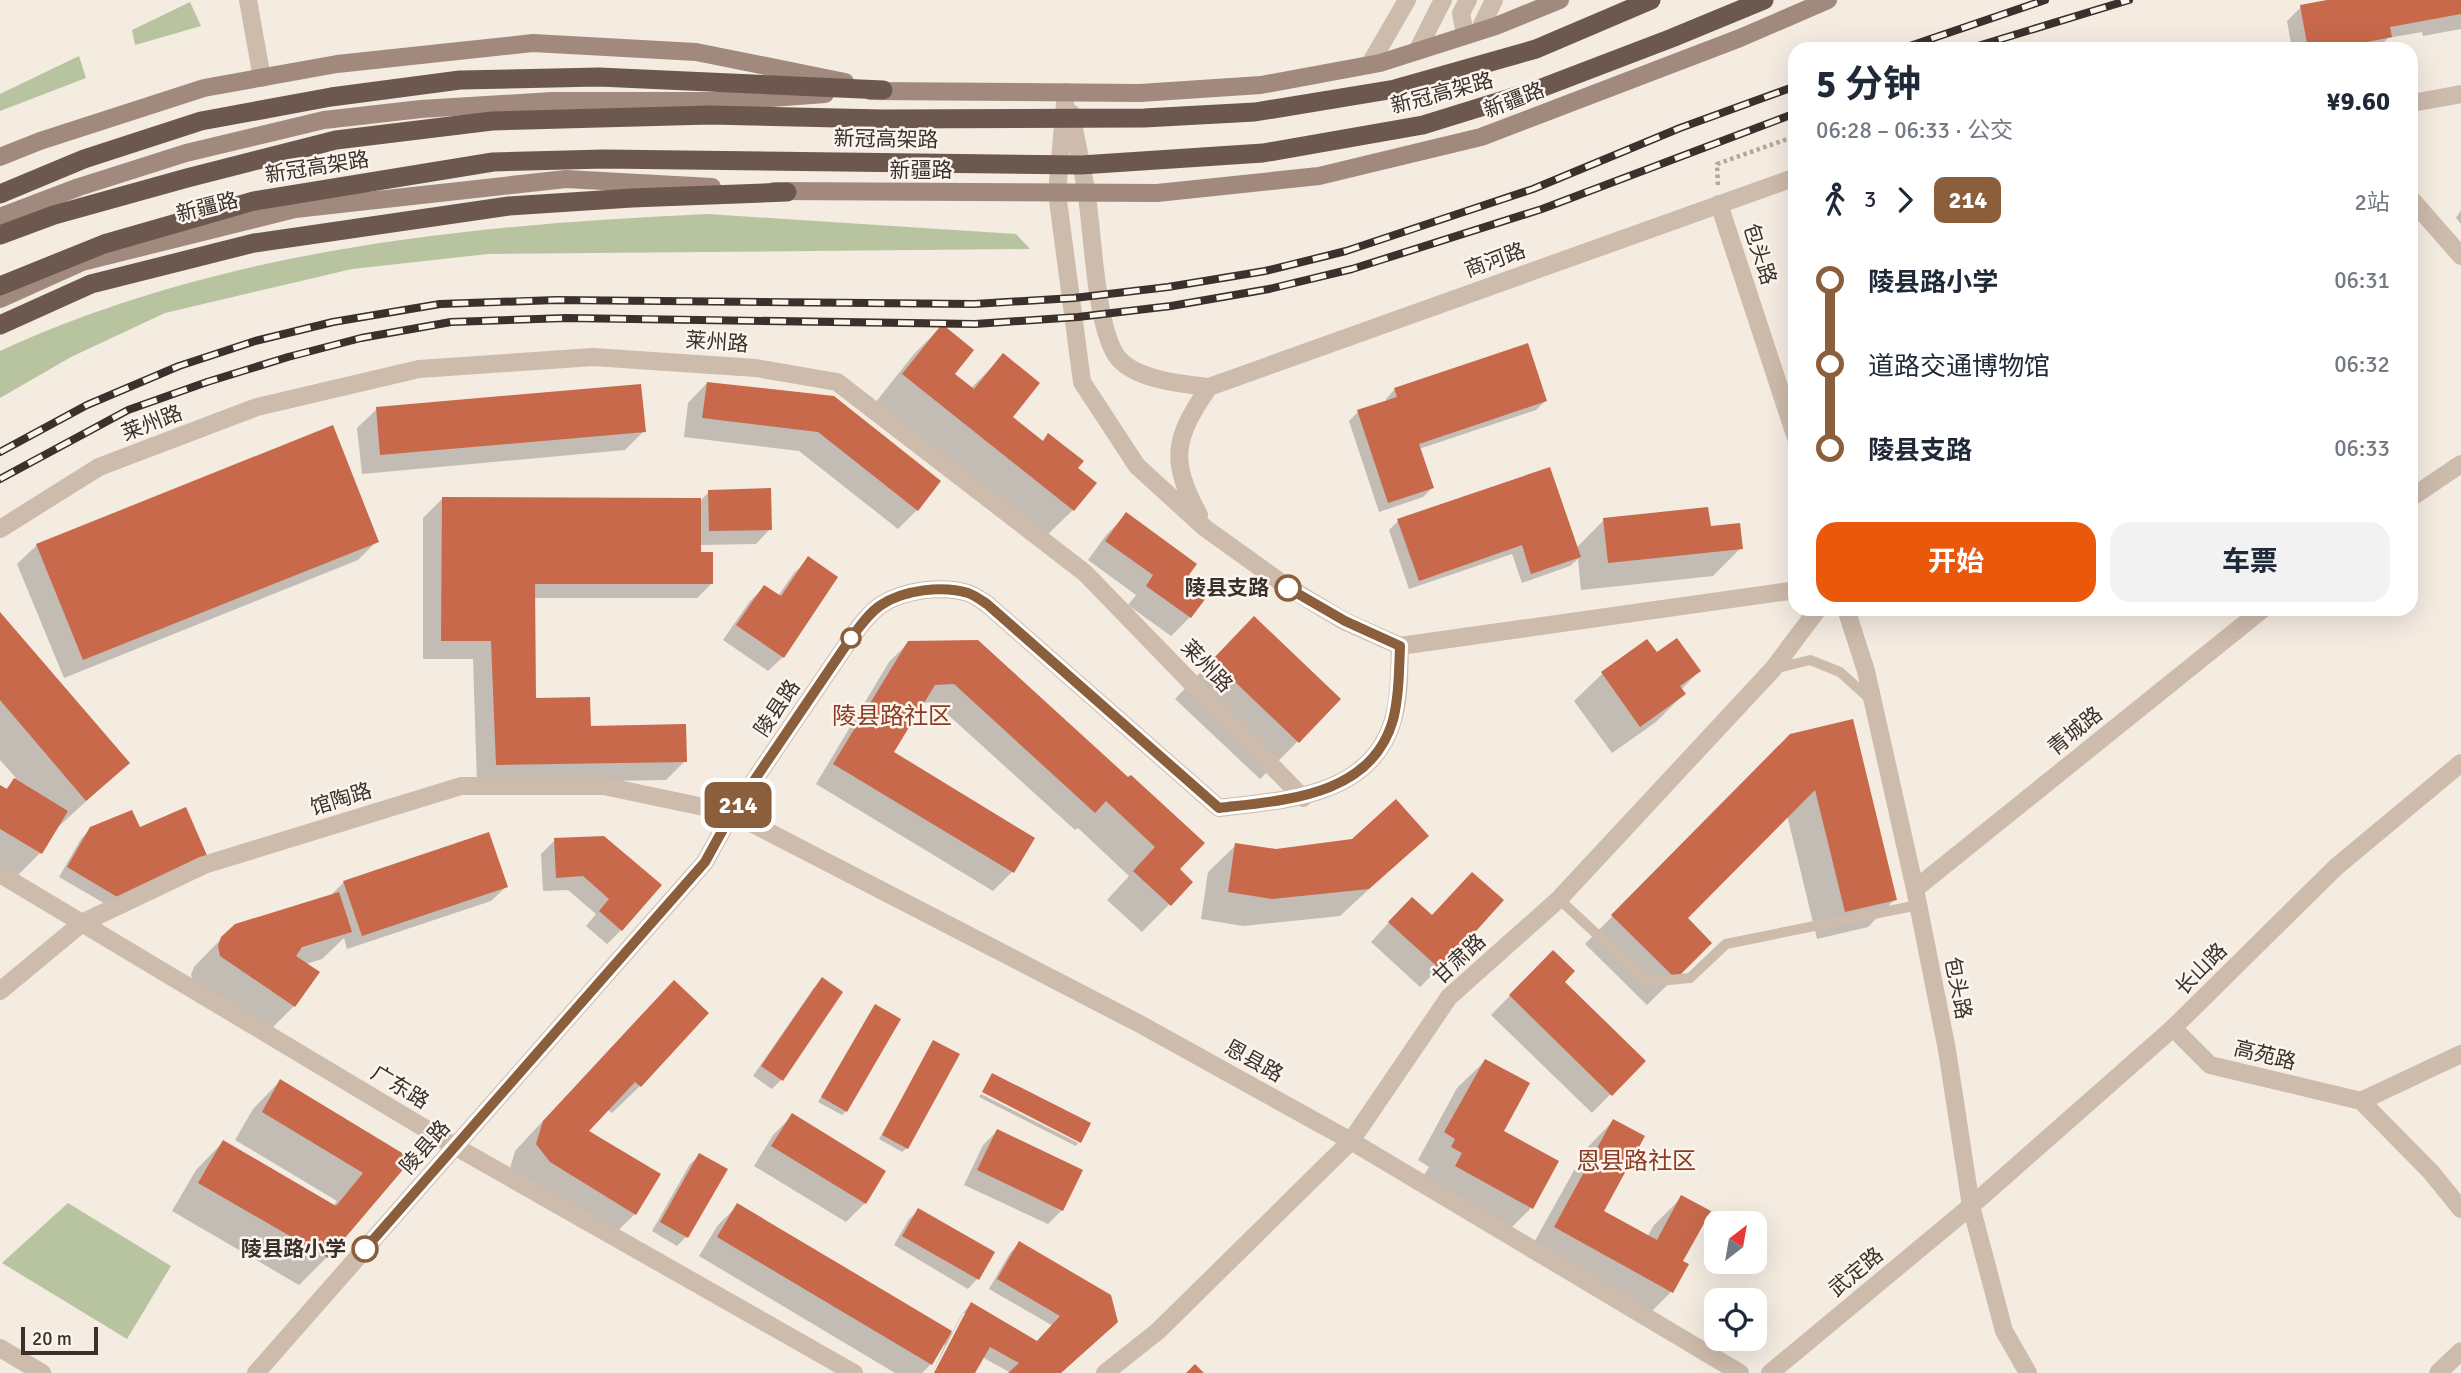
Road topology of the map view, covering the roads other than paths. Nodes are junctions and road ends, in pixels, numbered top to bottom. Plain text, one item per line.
1 (248, 0) edge
2 (1407, 0) edge
3 (1443, 0) edge
4 (1468, 0) edge
5 (1494, 0) edge
6 (1560, 0) edge
7 (1651, 0) edge
8 (1764, 0) edge
9 (1828, 0) edge
10 (1472, 33) junction
11 (1417, 51) junction
12 (1370, 64) junction
13 (262, 78) junction
14 (883, 90) junction
15 (1066, 92) junction
16 (2461, 94) edge
17 (2418, 102) edge
18 (0, 157) edge
19 (1788, 180) edge
20 (787, 192) junction
21 (1057, 193) junction
22 (1086, 193) junction
23 (0, 194) edge
24 (1719, 204) junction
25 (2418, 207) edge
26 (0, 217) edge
27 (0, 234) edge
28 (2461, 256) edge
29 (0, 286) edge
30 (0, 299) edge
31 (0, 325) edge
32 (1209, 387) junction
33 (1788, 414) edge
34 (2461, 464) edge
35 (2418, 493) edge
36 (1205, 528) junction
37 (0, 529) edge
38 (1788, 591) edge
39 (1813, 616) edge
40 (1848, 616) edge
41 (2255, 616) edge
42 (1400, 646) junction
43 (1773, 669) junction
44 (1873, 703) junction
45 (2461, 763) edge
46 (1303, 798) junction
47 (732, 813) junction
48 (0, 874) edge
49 (1917, 897) junction
50 (1559, 899) junction
51 (82, 923) junction
52 (0, 991) edge
53 (2173, 1028) junction
54 (2461, 1054) edge
55 (2361, 1101) junction
56 (1351, 1141) junction
57 (456, 1147) junction
58 (1971, 1206) junction
59 (2461, 1209) edge
60 (0, 1348) edge
61 (2461, 1351) edge
62 (42, 1373) edge
63 (256, 1373) edge
64 (854, 1373) edge
65 (1105, 1373) edge
66 (1741, 1373) edge
67 (1770, 1373) edge
68 (2028, 1373) edge
69 (2438, 1373) edge

1 - 13 street
2 - 12 street
3 - 11 street
4 - 10 street
5 - 10 street
6 - 10 main road
7 - 27 highway, 新冠高架路, bridge
8 - 29 highway, 新冠高架路, bridge
9 - 22 main road, 新疆路
10 - 11 main road
11 - 12 main road
12 - 15 main road
13 - 14 main road
13 - 18 main road
14 - 15 main road
14 - 23 highway
14 - 26 main road
15 - 21 street
15 - 22 street
16 - 17 street
19 - 24 street, 商河路
20 - 21 main road, 新疆路
20 - 30 main road, 新疆路
20 - 31 highway
21 - 22 main road, 新疆路
21 - 36 street
22 - 32 street
24 - 32 street, 商河路
24 - 33 street, 包头路
25 - 28 street
32 - 36 street
34 - 35 street
36 - 42 street
37 - 46 street, 莱州路
38 - 42 street
39 - 43 street, 甘肃路
40 - 44 street, 包头路
41 - 49 street, 青城路
42 - 46 street, 陵县路
43 - 44 lane
43 - 50 street, 甘肃路
44 - 49 street, 包头路
45 - 53 street, 长山路
46 - 47 street, 陵县路
47 - 51 street, 馆陶路
47 - 56 street, 恩县路
47 - 57 street, 陵县路
48 - 51 street, 广东路
49 - 50 lane
49 - 58 street, 包头路
50 - 56 street, 甘肃路
51 - 52 street, 馆陶路
51 - 57 street, 广东路
53 - 55 street, 高苑路
53 - 58 street, 长山路
54 - 55 street
55 - 59 street
56 - 65 street, 甘肃路
56 - 66 street, 恩县路
57 - 63 street, 陵县路
57 - 64 street, 广东路
58 - 67 street, 武定路
58 - 68 street, 包头路
60 - 62 street
61 - 69 street

